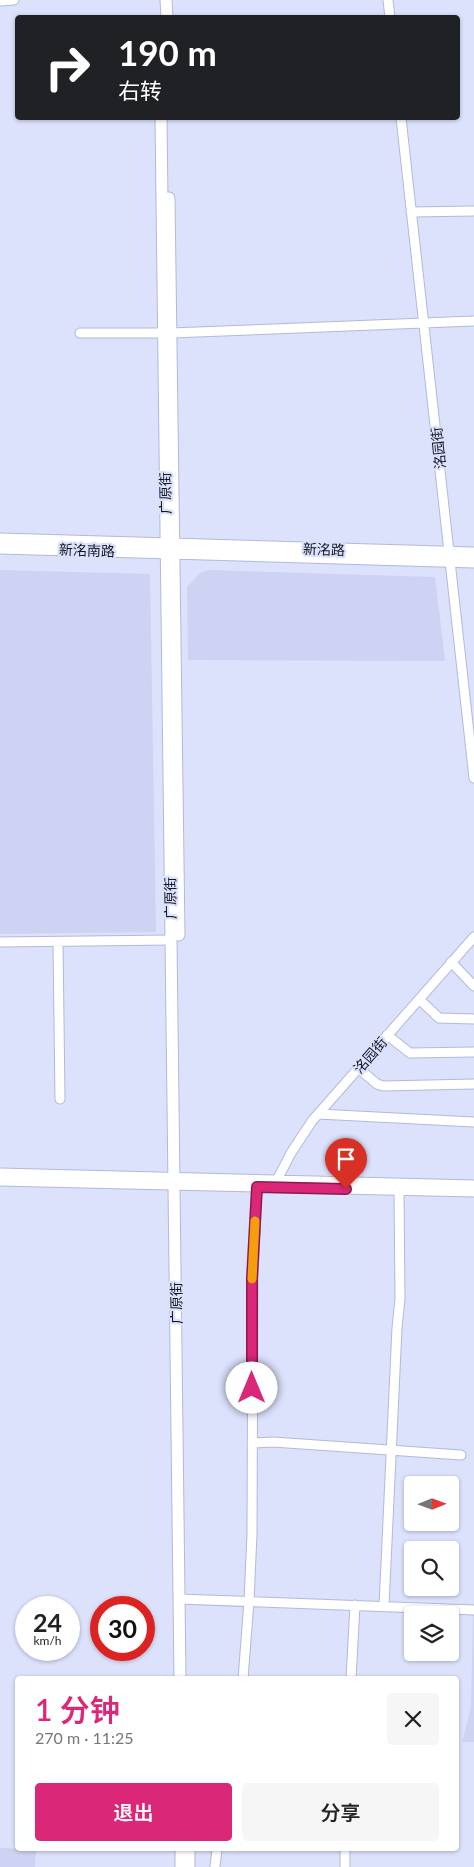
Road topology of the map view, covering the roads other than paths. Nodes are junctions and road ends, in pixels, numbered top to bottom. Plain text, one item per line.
1 (14, 0) edge
2 (159, 0) edge
3 (166, 0) edge
4 (388, 0) edge
5 (0, 1) edge
6 (159, 15) edge
7 (166, 15) edge
8 (390, 15) edge
9 (161, 120) edge
10 (168, 120) edge
11 (401, 120) edge
12 (474, 211) edge
13 (411, 212) junction
14 (474, 321) edge
15 (424, 323) junction
16 (167, 333) junction
17 (80, 334) dead end
18 (0, 539) edge
19 (0, 548) edge
20 (170, 548) junction
21 (474, 554) edge
22 (450, 557) junction
23 (474, 562) edge
24 (474, 778) edge
25 (474, 936) edge
26 (171, 940) junction
27 (0, 942) edge
28 (58, 942) junction
29 (451, 962) junction
30 (474, 986) edge
31 (419, 999) junction
32 (474, 1019) edge
33 (387, 1035) junction
34 (474, 1052) edge
35 (358, 1068) junction
36 (474, 1084) edge
37 (60, 1099) dead end
38 (318, 1114) junction
39 (474, 1122) edge
40 (0, 1173) edge
41 (0, 1180) edge
42 (277, 1180) junction
43 (179, 1181) junction
44 (474, 1185) edge
45 (257, 1187) junction
46 (399, 1190) junction
47 (474, 1192) edge
48 (252, 1443) junction
49 (391, 1451) junction
50 (461, 1455) dead end
51 (183, 1599) junction
52 (249, 1601) junction
53 (354, 1605) junction
54 (384, 1606) junction
55 (474, 1610) edge
56 (180, 1676) edge
57 (187, 1676) edge
58 (243, 1676) edge
59 (351, 1676) edge
60 (181, 1851) edge
61 (189, 1851) edge
62 (217, 1851) edge
63 (345, 1851) edge
64 (181, 1867) edge
65 (189, 1867) edge
66 (216, 1867) edge
67 (345, 1867) edge

1 - 5 street
2 - 6 main road
3 - 7 main road
4 - 8 street
9 - 16 main road, 广原街
10 - 16 main road, 广原街
11 - 13 street, 洺园街
12 - 13 street
13 - 15 street, 洺园街
14 - 15 street
15 - 16 street
15 - 22 street, 洺园街
16 - 17 street
16 - 20 main road, 广原街
18 - 20 main road, 新洺南路
19 - 20 main road, 新洺南路
20 - 22 main road, 新洺路
20 - 26 main road, 广原街
20 - 43 main road, 广原街
21 - 22 main road, 新洺路
22 - 23 main road, 新洺路
22 - 24 street, 洺园街
25 - 29 street, 洺园街
26 - 28 street
26 - 43 main road, 广原街
27 - 28 street
28 - 37 street
29 - 30 street
29 - 31 street, 洺园街
31 - 32 street
31 - 33 street, 洺园街
33 - 34 street
33 - 35 street, 洺园街
35 - 36 street
35 - 38 street, 洺园街
38 - 39 street
38 - 42 street, 洺园街
40 - 43 street
41 - 43 street
42 - 43 street
42 - 44 street
43 - 45 street
43 - 51 main road, 广原街
45 - 46 street
45 - 48 street
46 - 47 street
46 - 49 street
48 - 49 street
48 - 52 street
49 - 50 street
49 - 54 street
51 - 52 street
51 - 56 main road, 广原街
51 - 57 main road, 广原街
52 - 53 street
52 - 58 street
53 - 54 street
53 - 59 street
54 - 55 street
60 - 64 main road
61 - 65 main road
62 - 66 street
63 - 67 street

